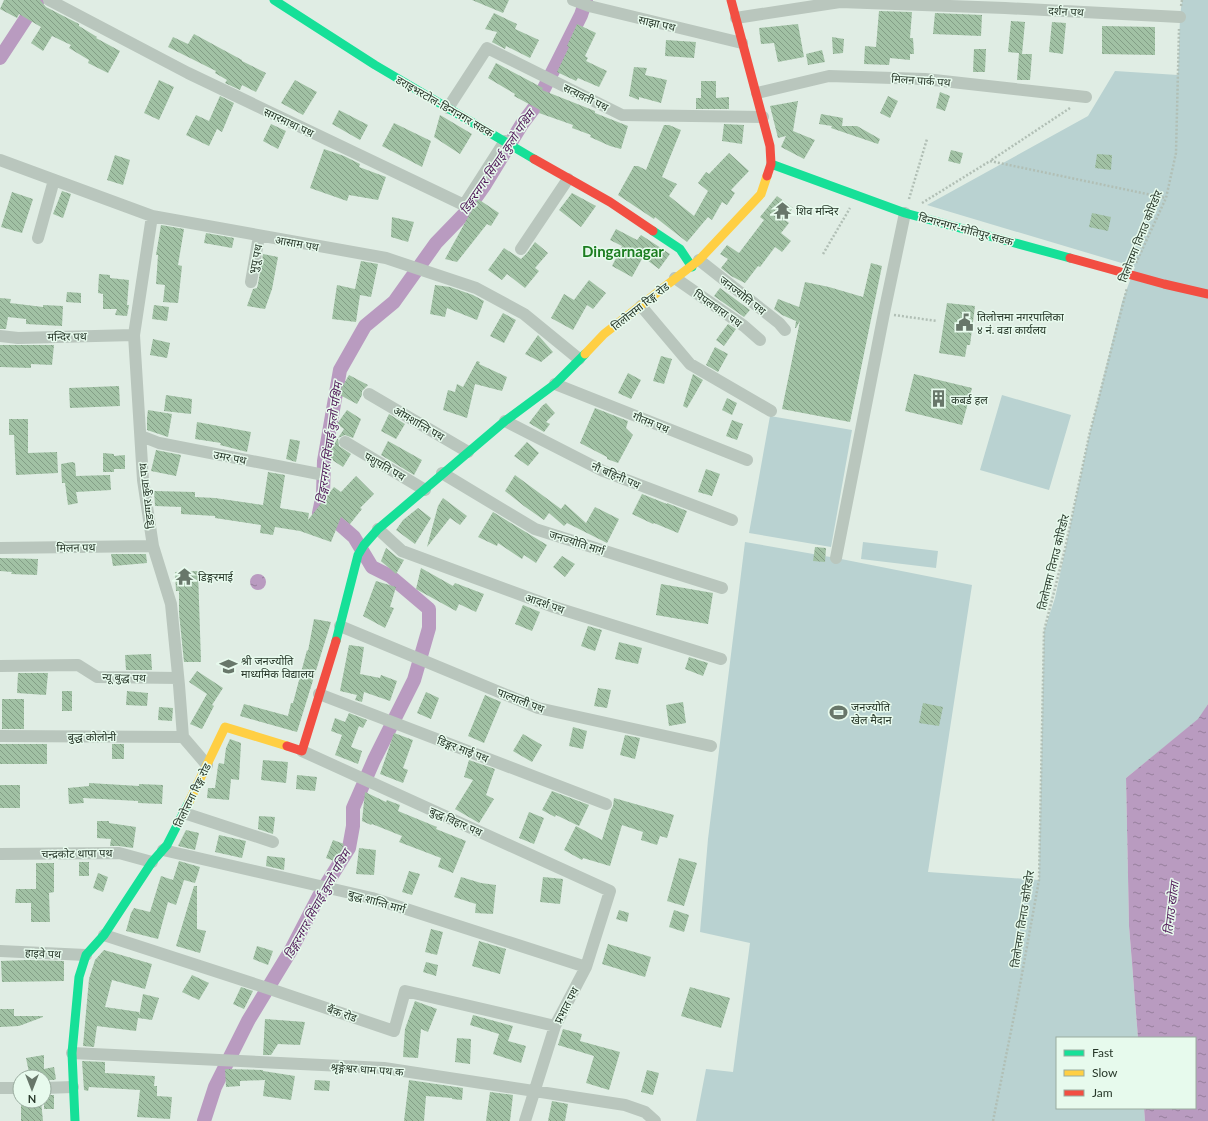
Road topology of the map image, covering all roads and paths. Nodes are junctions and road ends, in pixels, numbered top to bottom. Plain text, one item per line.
1 (49, 0) edge
2 (274, 0) edge
3 (731, 0) edge
4 (840, 1) edge
5 (580, 3) edge
6 (1180, 17) joint
7 (736, 18) junction
8 (742, 43) junction
9 (757, 93) junction
10 (1086, 98) joint
11 (448, 108) junction
12 (763, 117) junction
13 (927, 139) dead end
14 (509, 144) junction
15 (0, 160) edge
16 (990, 161) junction
17 (771, 164) junction
18 (568, 179) junction
19 (54, 180) junction
20 (857, 195) junction
21 (1166, 198) junction
22 (905, 213) junction
23 (152, 216) junction
24 (259, 236) junction
25 (38, 238) dead end
26 (521, 249) dead end
27 (823, 254) dead end
28 (696, 264) junction
29 (1131, 274) junction
30 (675, 278) junction
31 (251, 282) dead end
32 (1208, 294) edge
33 (641, 306) junction
34 (884, 313) junction
35 (937, 321) dead end
36 (785, 330) dead end
37 (134, 335) junction
38 (0, 336) edge
39 (760, 340) dead end
40 (578, 359) junction
41 (555, 384) junction
42 (369, 394) dead end
43 (771, 411) dead end
44 (505, 420) junction
45 (141, 436) junction
46 (345, 442) dead end
47 (468, 452) junction
48 (747, 460) dead end
49 (442, 473) junction
50 (320, 474) dead end
51 (425, 490) junction
52 (732, 520) dead end
53 (378, 529) junction
54 (153, 546) junction
55 (0, 548) edge
56 (836, 558) dead end
57 (722, 588) dead end
58 (340, 626) junction
59 (721, 659) dead end
60 (0, 666) edge
61 (178, 678) junction
62 (320, 694) junction
63 (0, 736) edge
64 (183, 737) junction
65 (711, 746) dead end
66 (302, 751) junction
67 (207, 765) junction
68 (606, 804) dead end
69 (184, 813) junction
70 (273, 842) dead end
71 (163, 850) junction
72 (0, 854) edge
73 (152, 862) junction
74 (610, 890) joint
75 (104, 935) junction
76 (0, 951) edge
77 (86, 955) junction
78 (586, 967) junction
79 (555, 1026) junction
80 (72, 1053) junction
81 (73, 1087) junction
82 (0, 1088) edge
83 (12, 1088) edge
84 (52, 1088) edge
85 (535, 1090) junction
86 (75, 1121) edge
87 (525, 1121) edge
88 (655, 1121) edge
89 (993, 1121) edge

1 - 14 street, सगरमाथा पथ
2 - 11 street, डराइभरटोल-डिन्गनगर सडक
3 - 7 street, तिलोत्तमा रिङ्ग रोड
4 - 6 street, दर्शन पथ
4 - 7 street, दर्शन पथ
5 - 8 street, साझा पथ
6 - 21 path, तिलोत्तमा तिनाउ कोरिडोर
7 - 8 street, तिलोत्तमा रिङ्ग रोड
8 - 9 street, तिलोत्तमा रिङ्ग रोड
9 - 10 street, मिलन पार्क पथ
9 - 12 street, तिलोत्तमा रिङ्ग रोड
10 - 16 path
11 - 12 street, सत्यवती पथ
11 - 14 street, डराइभरटोल-डिन्गनगर सडक
12 - 17 street, तिलोत्तमा रिङ्ग रोड
13 - 22 path
14 - 18 street, डराइभरटोल-डिन्गनगर सडक
15 - 19 street, आसाम पथ
16 - 21 path
16 - 22 path
17 - 20 street, डिन्गरनगर-मोतिपुर सडक
17 - 28 street, तिलोत्तमा रिङ्ग रोड
18 - 26 street
18 - 28 street, डराइभरटोल-डिन्गनगर सडक
19 - 23 street, आसाम पथ
19 - 25 street
20 - 22 street, डिन्गरनगर-मोतिपुर सडक
20 - 27 path
21 - 29 path, तिलोत्तमा तिनाउ कोरिडोर
22 - 29 street, डिन्गरनगर-मोतिपुर सडक
22 - 34 street
23 - 24 street, आसाम पथ
23 - 37 street, डिङग्गर कुवा पथ
24 - 31 street, भुपू पथ
24 - 40 street, आसाम पथ
28 - 30 street, तिलोत्तमा रिङ्ग रोड
28 - 36 street, जनज्योति पथ
29 - 32 street, डिन्गरनगर-मोतिपुर सडक
29 - 89 path, तिलोत्तमा तिनाउ कोरिडोर
30 - 33 street, तिलोत्तमा रिङ्ग रोड
30 - 39 street, पिपलधारा पथ
33 - 40 street, तिलोत्तमा रिङ्ग रोड
33 - 43 street
34 - 35 path
34 - 56 street
37 - 38 street, मन्दिर पथ
37 - 45 street, डिङग्गर कुवा पथ
40 - 41 street, तिलोत्तमा रिङ्ग रोड
41 - 44 street, तिलोत्तमा रिङ्ग रोड
41 - 48 street, गौतम पथ
42 - 47 street, ओमशान्ति पथ
44 - 47 street, तिलोत्तमा रिङ्ग रोड
44 - 52 street, नौ बहिनी पथ
45 - 50 street, उमर पथ
45 - 54 street, डिङग्गर कुवा पथ
46 - 51 street, पशुपति पथ
47 - 49 street, तिलोत्तमा रिङ्ग रोड
49 - 51 street, तिलोत्तमा रिङ्ग रोड
49 - 57 street, जनज्योति मार्ग
51 - 53 street, तिलोत्तमा रिङ्ग रोड
53 - 58 street, तिलोत्तमा रिङ्ग रोड
53 - 59 street, आदर्श पथ
54 - 55 street, मिलन पथ
54 - 61 street, डिङग्गर कुवा पथ
58 - 62 street
58 - 65 street, पाल्पाली पथ
60 - 61 street, न्यू बुद्ध पथ
61 - 64 street, डिङग्गर कुवा पथ
62 - 66 street
62 - 68 street, डिङ्गर माई पथ
63 - 64 street, बुद्ध कोलोनी
64 - 67 street
66 - 67 street, तिलोत्तमा रिङ्ग रोड
66 - 74 street, बुद्ध विहार पथ
67 - 69 street, तिलोत्तमा रिङ्ग रोड
69 - 70 street
69 - 71 street, तिलोत्तमा रिङ्ग रोड
71 - 73 street, तिलोत्तमा रिङ्ग रोड
71 - 78 street, बुद्ध शान्ति मार्ग
72 - 73 street, चन्द्रकोट थापा पथ
73 - 75 street, तिलोत्तमा रिङ्ग रोड
74 - 78 street, प्रभात पथ
75 - 77 street, तिलोत्तमा रिङ्ग रोड
75 - 79 street, बैंक रोड
76 - 77 street, हाइवे पथ
77 - 80 street, तिलोत्तमा रिङ्ग रोड
78 - 79 street, प्रभात पथ
79 - 85 street, प्रभात पथ
80 - 81 street, तिलोत्तमा रिङ्ग रोड
80 - 85 street, श्रृङ्गेश्वर धाम पथ क
81 - 84 street
81 - 86 street, तिलोत्तमा रिङ्ग रोड
82 - 83 street
85 - 87 street, प्रभात पथ
85 - 88 street, श्रृङ्गेश्वर धाम पथ क

